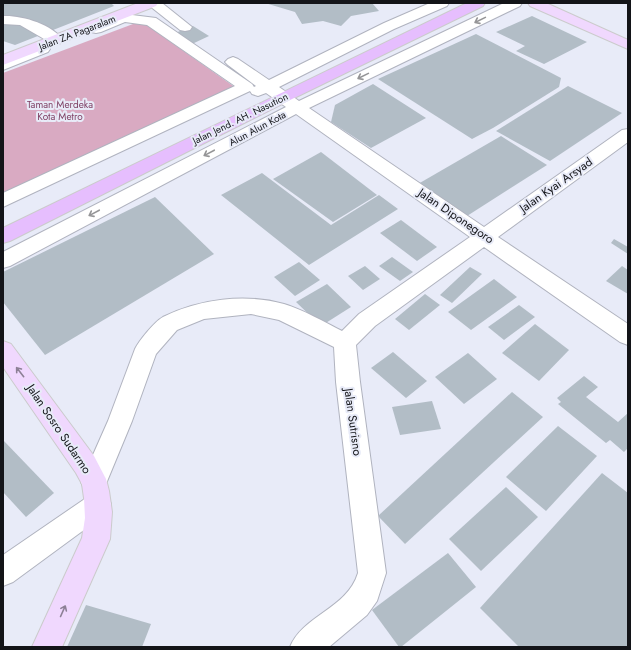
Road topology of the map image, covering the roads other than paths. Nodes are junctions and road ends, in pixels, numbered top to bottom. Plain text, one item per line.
1 (424, 3) edge
2 (442, 3) edge
3 (478, 3) edge
4 (515, 3) edge
5 (535, 3) edge
6 (161, 6) edge
7 (3, 20) edge
8 (151, 21) junction
9 (185, 27) dead end
10 (56, 40) junction
11 (203, 42) dead end
12 (628, 45) edge
13 (3, 60) edge
14 (3, 65) edge
15 (275, 90) junction
16 (628, 134) edge
17 (3, 201) edge
18 (3, 210) edge
19 (3, 236) edge
20 (485, 236) junction
21 (3, 261) edge
22 (628, 336) edge
23 (345, 342) junction
24 (3, 350) edge
25 (96, 493) junction
26 (3, 572) edge
27 (47, 647) edge
28 (305, 647) edge

1 - 15 street
2 - 15 street, Alun Alun Kota
3 - 15 highway, Jalan Jend. AH. Nasution
4 -> 15 street, Alun Alun Kota
5 - 12 main road
6 - 8 street
6 - 9 street
6 - 10 main road, Jalan ZA Pagaralam
7 - 10 street
8 - 14 street
8 - 17 street
10 - 13 main road, Jalan ZA Pagaralam
11 - 15 street, Jalan Diponegoro
15 - 18 street, Alun Alun Kota
15 - 19 highway, Jalan Jend. AH. Nasution
15 - 20 street, Jalan Diponegoro
15 -> 21 street, Alun Alun Kota
16 - 20 street, Jalan Kyai Arsyad
20 - 22 street, Jalan Diponegoro
20 - 23 street
23 - 25 street
23 - 28 street, Jalan Sutrisno
25 -> 24 main road, Jalan Sosro Sudarmo
25 - 26 street
27 -> 25 main road

